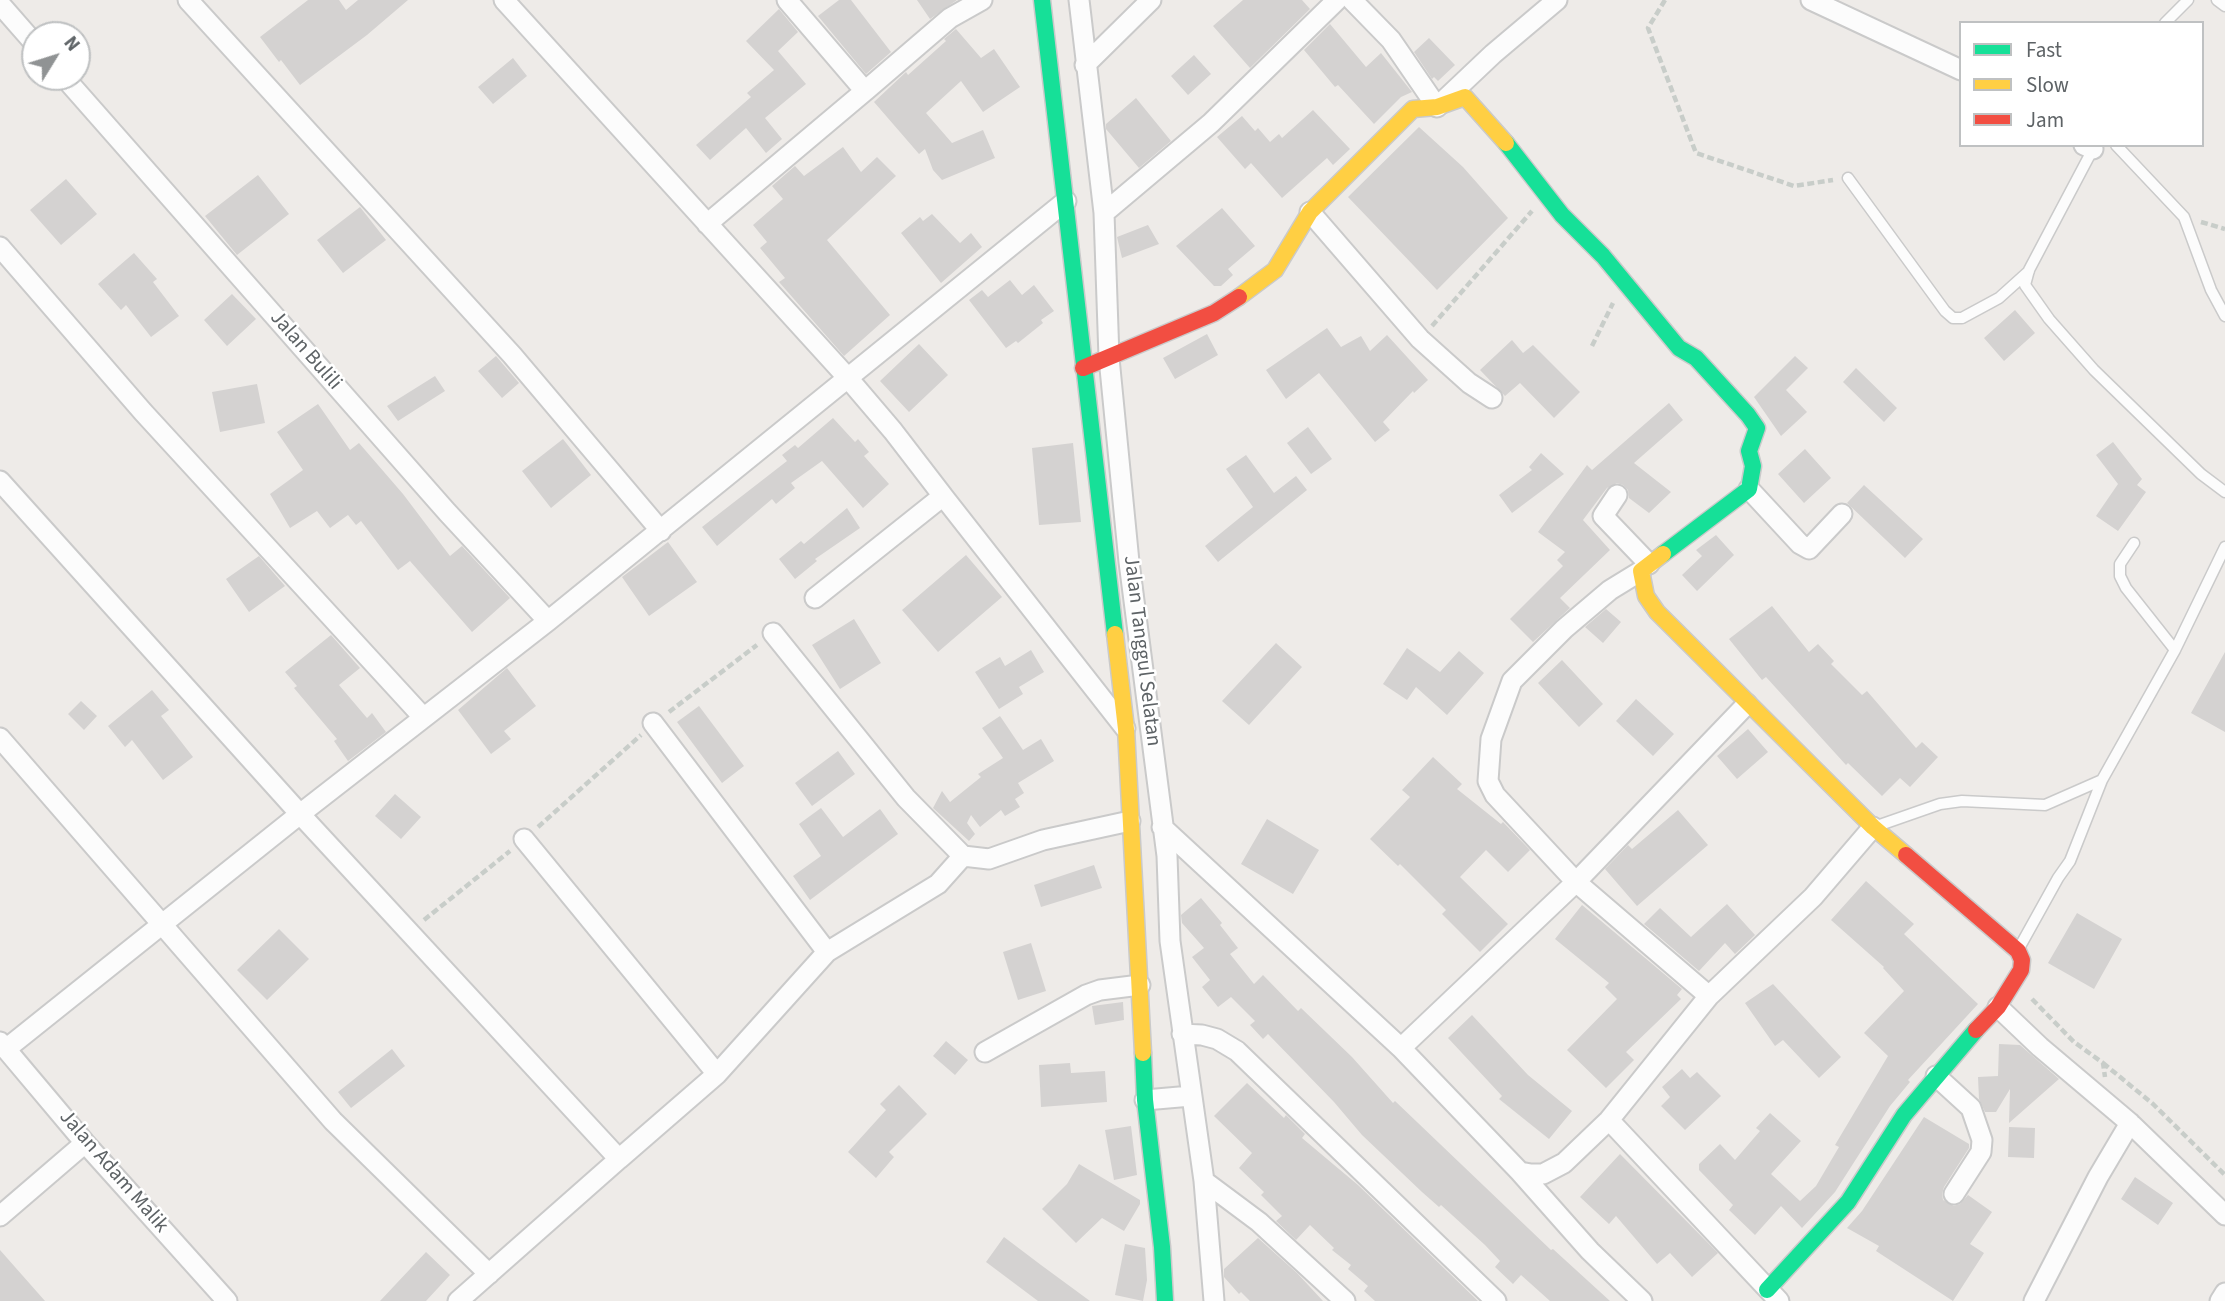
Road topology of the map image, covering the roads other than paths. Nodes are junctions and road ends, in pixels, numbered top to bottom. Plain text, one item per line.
1 (188, 0) edge
2 (503, 0) edge
3 (787, 0) edge
4 (982, 0) edge
5 (1042, 0) edge
6 (1079, 0) edge
7 (1151, 0) edge
8 (1337, 0) edge
9 (1352, 0) edge
10 (1557, 0) edge
11 (1811, 0) edge
12 (2188, 0) edge
13 (2217, 0) edge
14 (0, 4) edge
15 (2225, 6) edge
16 (2167, 21) edge
17 (21, 28) edge
18 (1085, 65) junction
19 (1959, 69) edge
20 (76, 91) edge
21 (865, 91) junction
22 (1437, 107) junction
23 (2091, 147) edge
24 (2118, 147) edge
25 (1848, 178) road end
26 (1066, 201) junction
27 (1310, 212) junction
28 (1104, 213) junction
29 (707, 224) junction
30 (0, 247) edge
31 (2029, 270) junction
32 (2225, 316) edge
33 (1109, 358) junction
34 (1083, 368) junction
35 (847, 377) junction
36 (1492, 398) dead end
37 (0, 481) edge
38 (1749, 489) junction
39 (2225, 492) edge
40 (1617, 495) dead end
41 (943, 496) junction
42 (1842, 514) dead end
43 (661, 531) junction
44 (2134, 543) dead end
45 (2225, 547) edge
46 (1645, 568) junction
47 (815, 598) dead end
48 (548, 621) junction
49 (773, 633) road end
50 (2175, 650) junction
51 (1747, 704) junction
52 (423, 717) junction
53 (653, 723) road end
54 (1126, 729) junction
55 (0, 738) edge
56 (2102, 780) junction
57 (300, 814) junction
58 (1130, 821) junction
59 (1162, 827) junction
60 (1873, 827) junction
61 (524, 839) road end
62 (964, 856) junction
63 (1576, 882) junction
64 (162, 925) junction
65 (2018, 951) junction
66 (827, 952) junction
67 (1140, 985) junction
68 (1709, 996) junction
69 (1998, 1007) junction
70 (1182, 1034) junction
71 (3, 1046) edge
72 (1401, 1048) junction
73 (985, 1052) dead end
74 (717, 1074) junction
75 (1936, 1076) junction
76 (1191, 1096) junction
77 (1145, 1100) junction
78 (1609, 1120) junction
79 (2130, 1123) junction
80 (85, 1143) junction
81 (619, 1158) junction
82 (1520, 1172) junction
83 (1204, 1181) junction
84 (1954, 1194) dead end
85 (2225, 1215) edge
86 (0, 1216) edge
87 (489, 1273) junction
88 (2225, 1293) edge
89 (1773, 1296) edge
90 (223, 1300) edge
91 (458, 1301) edge
92 (1165, 1301) edge
93 (1214, 1301) edge
94 (1345, 1301) edge
95 (1496, 1301) edge
96 (1642, 1301) edge
97 (2034, 1301) edge
98 (2220, 1301) edge

1 - 43 street
2 - 29 street
3 - 21 street
4 - 21 street
5 - 26 street, Jalan Tanggul Selatan
6 - 18 street, Jalan Tanggul Selatan
7 - 18 street
8 - 28 street
9 - 22 street
10 - 22 street
11 - 19 street
12 - 16 lane
13 - 15 lane
14 - 17 street
18 - 28 street, Jalan Tanggul Selatan
20 - 48 street, Jalan Bulili
21 - 29 street
22 - 27 street
22 - 38 street
23 - 31 lane
24 - 32 lane
25 - 31 lane
26 - 34 street, Jalan Tanggul Selatan
26 - 35 street
27 - 33 street
27 - 36 street
28 - 33 street, Jalan Tanggul Selatan
29 - 35 street
30 - 52 street
31 - 39 lane
33 - 34 street
33 - 59 street, Jalan Tanggul Selatan
34 - 54 street, Jalan Tanggul Selatan
35 - 41 street
35 - 43 street
37 - 57 street
38 - 42 street
38 - 46 street
40 - 46 street
41 - 47 street
41 - 54 street
43 - 48 street
44 - 50 lane
45 - 50 lane
46 - 51 street
46 - 63 street
48 - 52 street
49 - 62 street
50 - 56 lane
51 - 60 street
51 - 63 street
52 - 57 street
53 - 66 street
54 - 58 street, Jalan Tanggul Selatan
55 - 64 street
56 - 60 lane
56 - 65 lane
57 - 64 street
57 - 81 street
58 - 62 street
58 - 67 street, Jalan Tanggul Selatan
59 - 70 street, Jalan Tanggul Selatan
59 - 72 street
60 - 65 street
60 - 68 street
61 - 74 street
62 - 66 street
63 - 68 street
63 - 72 street
64 - 71 street
64 - 87 street
65 - 69 street
66 - 74 street
67 - 73 street
67 - 77 street, Jalan Tanggul Selatan
68 - 78 street
69 - 75 street
69 - 79 street
70 - 76 street, Jalan Tanggul Selatan
70 - 95 street
71 - 80 street, Jalan Adam Malik
72 - 82 street
74 - 81 street
75 - 84 street
75 - 89 street
76 - 77 street
76 - 83 street, Jalan Tanggul Selatan
77 - 92 street, Jalan Tanggul Selatan
78 - 82 street
78 - 89 street
79 - 85 street
79 - 97 street
80 - 86 street
80 - 90 street, Jalan Adam Malik
81 - 87 street
82 - 96 street
83 - 93 street, Jalan Tanggul Selatan
83 - 94 street
87 - 91 street
88 - 98 street

